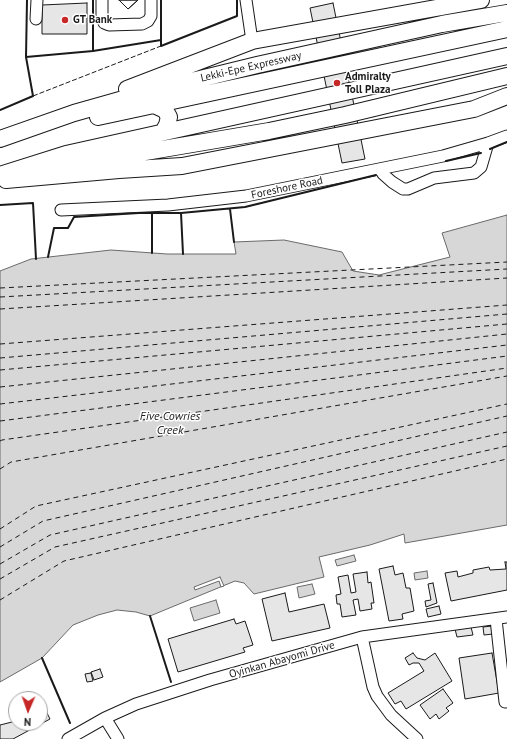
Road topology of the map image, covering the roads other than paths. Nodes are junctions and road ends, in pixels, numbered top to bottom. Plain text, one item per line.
1 (37, 0) edge
2 (102, 0) edge
3 (151, 0) edge
4 (246, 0) edge
5 (481, 0) edge
6 (507, 13) edge
7 (36, 19) dead end
8 (507, 29) edge
9 (252, 41) junction
10 (507, 56) edge
11 (507, 76) edge
12 (507, 96) edge
13 (154, 105) junction
14 (163, 132) junction
15 (507, 136) edge
16 (5, 137) edge
17 (488, 143) junction
18 (381, 169) junction
19 (0, 175) edge
20 (0, 179) edge
21 (62, 210) dead end
22 (502, 618) edge
23 (362, 637) junction
24 (505, 702) dead end
25 (105, 718) junction
26 (68, 739) edge
27 (118, 739) edge
28 (417, 739) edge

1 - 7 street
2 - 3 street
4 - 9 street
5 - 9 highway
6 - 16 highway, Lekki-Epe Expressway
8 - 13 highway
9 - 16 highway
10 - 14 highway
11 - 20 highway
12 - 20 highway
13 - 14 highway
13 - 16 highway
14 - 19 highway
15 - 17 street, Foreshore Road
17 - 18 street, Foreshore Road
17 - 18 street
18 - 21 street, Foreshore Road
22 - 23 street, Oyinkan Abayomi Drive
22 - 24 street
23 - 25 street, Oyinkan Abayomi Drive
23 - 28 street
25 - 26 street, Oyinkan Abayomi Drive
25 - 27 street

